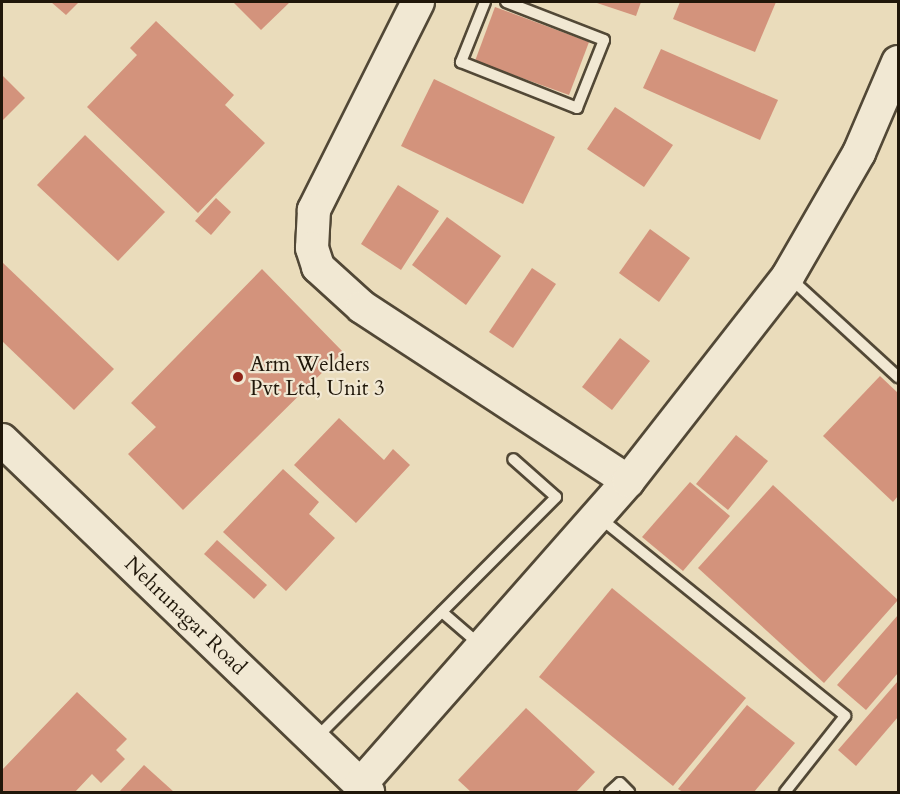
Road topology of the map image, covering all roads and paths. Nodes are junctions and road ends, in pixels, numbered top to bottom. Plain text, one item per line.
1 (418, 2) edge
2 (484, 2) edge
3 (506, 2) edge
4 (898, 62) edge
5 (788, 276) junction
6 (897, 373) edge
7 (2, 440) edge
8 (513, 459) dead end
9 (628, 481) junction
10 (597, 516) junction
11 (442, 612) junction
12 (482, 646) junction
13 (314, 740) junction
14 (364, 789) edge
15 (610, 792) edge
16 (629, 792) edge
17 (785, 792) edge

1 - 9 street
2 - 3 lane
4 - 5 street
5 - 6 lane
5 - 9 street
7 - 13 street, Nehrunagar Road
8 - 11 lane
9 - 10 street
10 - 12 street
10 - 17 lane
11 - 12 lane
11 - 13 lane
12 - 14 street
13 - 14 street, Nehrunagar Road
15 - 16 lane

